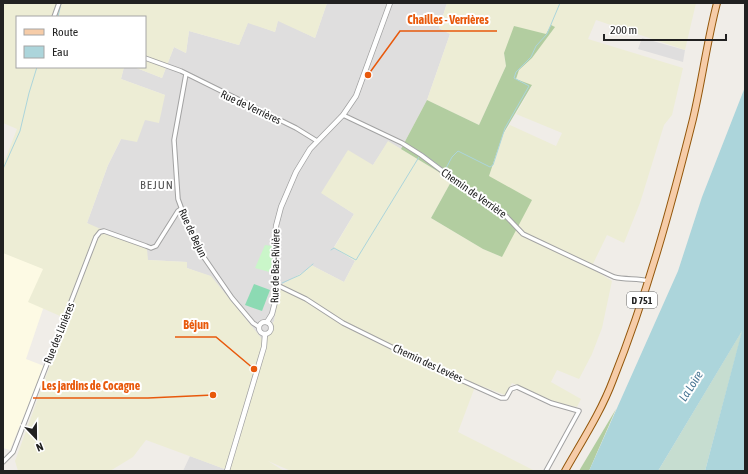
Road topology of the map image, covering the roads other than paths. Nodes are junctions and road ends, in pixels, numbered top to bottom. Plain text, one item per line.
1 (58, 3) edge
2 (390, 3) edge
3 (717, 3) edge
4 (54, 16) edge
5 (146, 58) edge
6 (186, 74) junction
7 (343, 115) junction
8 (317, 141) junction
9 (181, 209) junction
10 (648, 281) junction
11 (277, 285) junction
12 (268, 322) junction
13 (259, 327) junction
14 (265, 334) junction
15 (5, 461) edge
16 (227, 471) edge
17 (546, 471) edge
18 (565, 471) edge

1 - 4 street
2 - 7 street, Rue de Bas-Rivière
3 - 10 main road, D 751
5 - 6 street, Rue de Verrières
6 - 8 street, Rue de Verrières
6 - 9 street, Rue de Bejun
7 - 8 street, Rue de Bas-Rivière
7 - 10 street, Chemin de Verrière
8 - 11 street, Rue de Bas-Rivière
9 - 13 street, Rue de Bejun
9 - 15 street, Rue des Linières
10 - 18 main road, D 751
11 - 12 street, Rue de Bas-Rivière
11 - 17 street, Chemin des Levées
12 - 13 street
12 - 14 street
13 - 14 street
14 - 16 street

